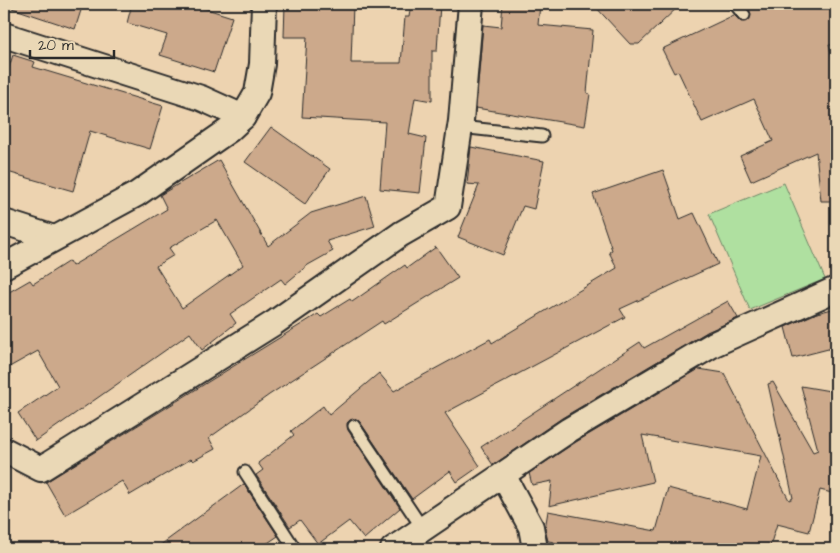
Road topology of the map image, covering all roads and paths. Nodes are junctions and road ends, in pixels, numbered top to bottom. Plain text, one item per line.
1 (264, 4) edge
2 (471, 4) edge
3 (735, 4) edge
4 (744, 15) dead end
5 (4, 35) edge
6 (243, 117) junction
7 (460, 127) junction
8 (542, 136) dead end
9 (4, 222) edge
10 (54, 238) junction
11 (4, 266) edge
12 (836, 289) edge
13 (354, 426) dead end
14 (4, 450) edge
15 (245, 472) dead end
16 (503, 475) junction
17 (422, 529) junction
18 (296, 549) edge
19 (393, 549) edge
20 (535, 549) edge

1 - 6 street
2 - 7 street
3 - 4 lane
5 - 6 street
6 - 10 street
7 - 8 lane
7 - 14 street
9 - 10 street
10 - 11 street
12 - 16 street
13 - 17 lane
15 - 18 lane
16 - 17 street
16 - 20 street
17 - 19 street

